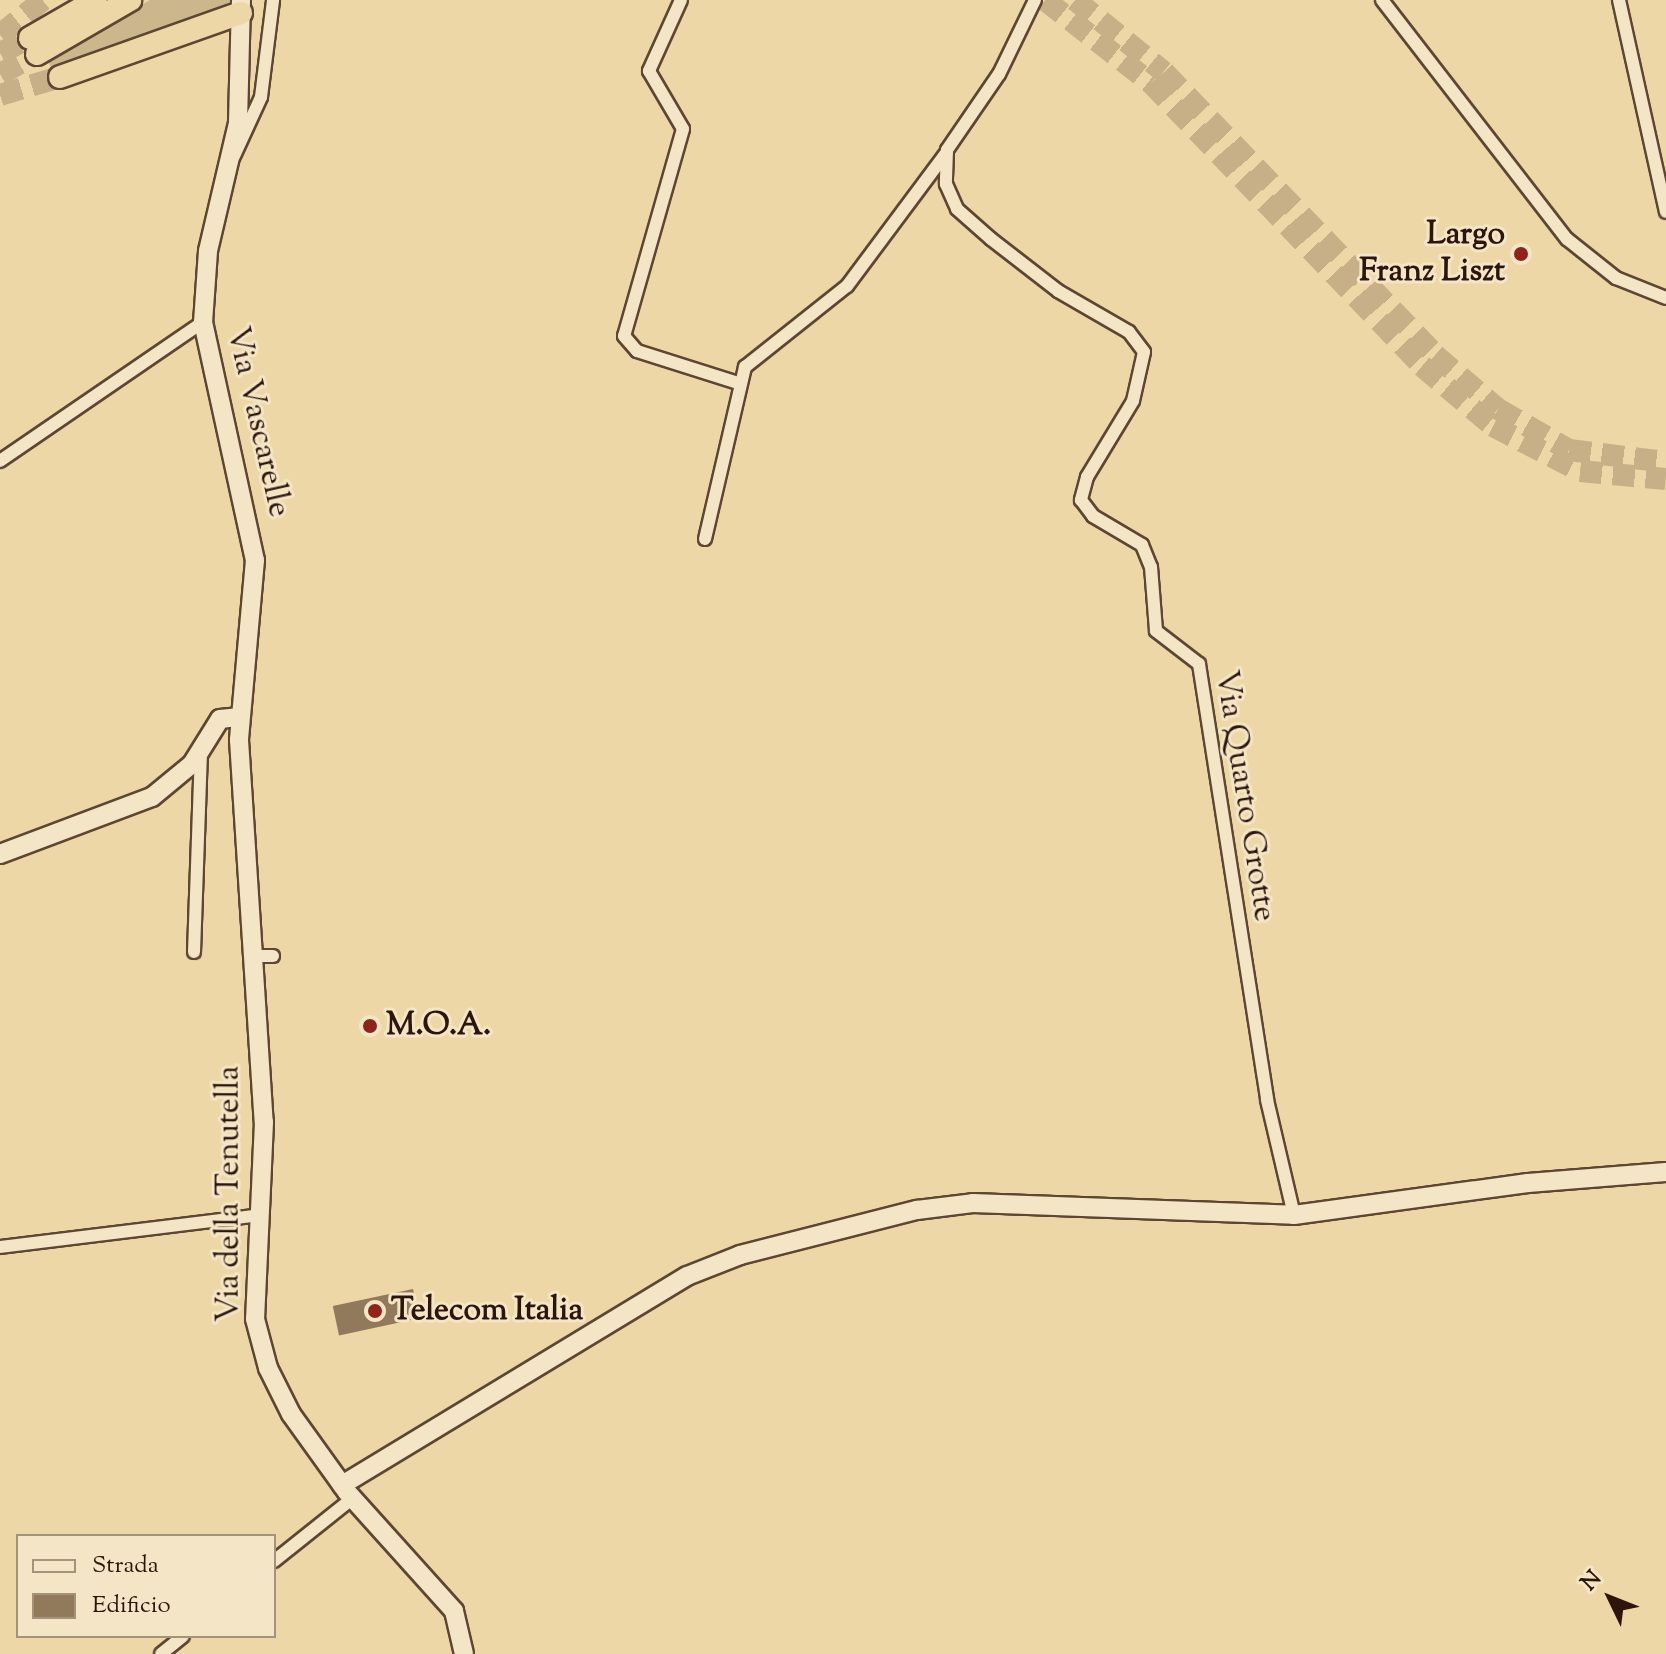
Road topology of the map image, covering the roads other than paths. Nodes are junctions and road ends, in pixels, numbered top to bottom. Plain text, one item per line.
1 (96, 0) edge
2 (130, 0) edge
3 (273, 0) edge
4 (681, 0) edge
5 (1035, 0) edge
6 (1382, 0) edge
7 (1619, 0) edge
8 (241, 6) edge
9 (60, 77) tunnel mouth
10 (947, 150) junction
11 (231, 162) junction
12 (1666, 212) edge
13 (1666, 298) edge
14 (203, 322) junction
15 (738, 383) junction
16 (0, 461) edge
17 (705, 539) dead end
18 (240, 717) junction
19 (201, 752) junction
20 (0, 854) edge
21 (194, 952) dead end
22 (1666, 1172) edge
23 (260, 1215) junction
24 (1294, 1215) junction
25 (0, 1247) edge
26 (347, 1492) junction
27 (276, 1559) edge
28 (181, 1638) edge
29 (161, 1654) edge
30 (464, 1654) edge

1 - 2 highway
3 - 11 street
4 - 15 street
5 - 10 street
6 - 13 street
7 - 12 street
8 - 9 highway
8 - 11 street, Via Vascarelle
10 - 15 street
10 - 24 street, Via Quarto Grotte
11 - 14 street, Via Vascarelle
14 - 16 street
14 - 18 street, Via Vascarelle
15 - 17 street
18 - 19 street
18 - 23 street, Via della Tenutella
19 - 20 street
19 - 21 street
22 - 24 street
23 - 25 street
23 - 26 street, Via della Tenutella
24 - 26 street
26 - 27 street
26 - 30 street, Via della Tenutella
28 - 29 street

